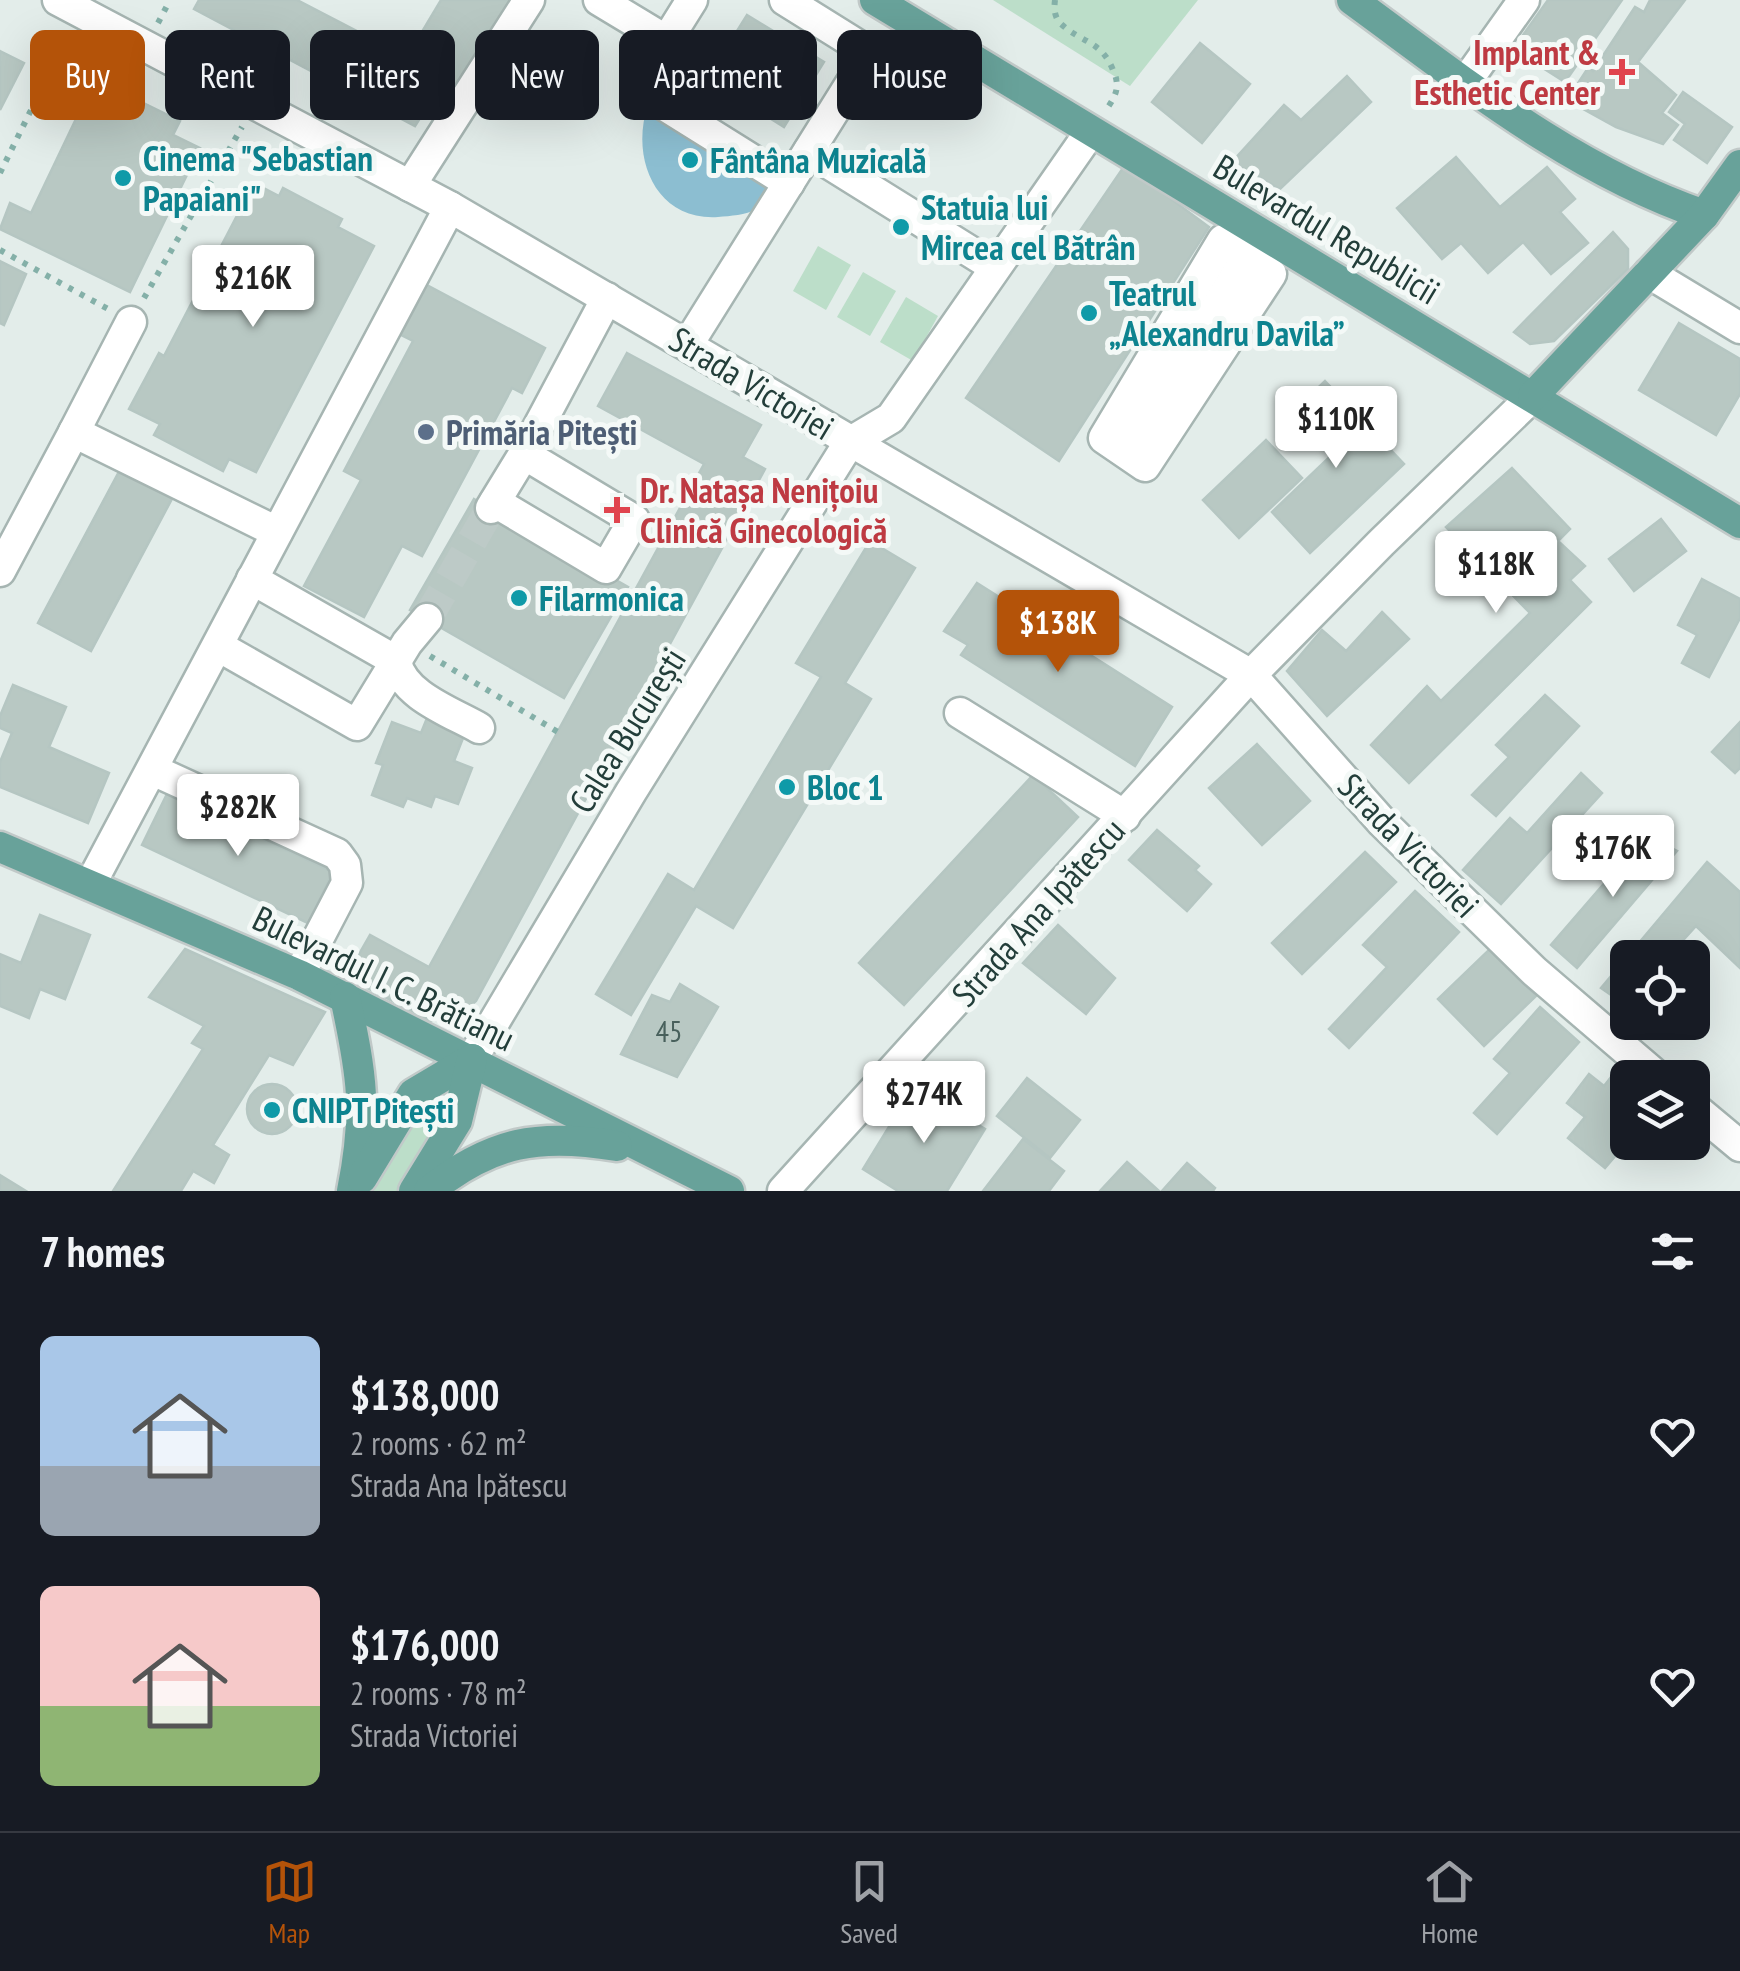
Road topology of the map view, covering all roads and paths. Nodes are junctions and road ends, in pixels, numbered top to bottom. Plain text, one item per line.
1 (530, 0) edge
2 (599, 0) edge
3 (692, 0) edge
4 (785, 0) edge
5 (875, 0) edge
6 (1055, 0) edge
7 (1352, 0) edge
8 (1524, 0) edge
9 (69, 6) edge
10 (648, 30) edge
11 (673, 30) edge
12 (165, 57) edge
13 (1465, 82) junction
14 (245, 120) edge
15 (284, 120) edge
16 (688, 120) edge
17 (1091, 131) junction
18 (809, 151) junction
19 (1740, 165) edge
20 (0, 174) edge
21 (789, 183) junction
22 (410, 186) junction
23 (1740, 201) edge
24 (450, 208) junction
25 (1704, 215) junction
26 (0, 250) edge
27 (995, 266) junction
28 (1649, 273) junction
29 (607, 298) junction
30 (131, 322) junction
31 (1740, 328) edge
32 (688, 344) junction
33 (1534, 396) junction
34 (74, 432) junction
35 (850, 442) junction
36 (1127, 453) joint
37 (524, 454) junction
38 (1740, 524) edge
39 (278, 532) junction
40 (0, 571) edge
41 (252, 580) junction
42 (427, 620) tunnel mouth
43 (218, 646) junction
44 (402, 652) junction
45 (1251, 675) junction
46 (960, 713) dead end
47 (479, 728) dead end
48 (558, 732) dead end
49 (153, 770) junction
50 (1125, 816) junction
51 (0, 847) edge
52 (90, 885) junction
53 (299, 975) junction
54 (345, 998) junction
55 (472, 1060) junction
56 (1638, 1060) edge
57 (1710, 1121) edge
58 (1740, 1146) edge
59 (648, 1151) junction
60 (353, 1191) edge
61 (414, 1191) edge
62 (429, 1191) edge
63 (730, 1191) edge
64 (783, 1191) edge

1 - 22 street
2 - 10 street
3 - 11 street
4 - 18 street
5 - 17 main road, Bulevardul Republicii
6 - 17 path
7 - 13 main road
8 - 13 street
9 - 12 street, Strada Victoriei
9 - 20 path
13 - 25 main road
14 - 30 path
15 - 22 street, Strada Victoriei
16 - 21 street
17 - 27 street
17 - 33 main road, Bulevardul Republicii
18 - 21 street
18 - 27 street
19 - 25 main road
21 - 32 street
22 - 24 street, Strada Victoriei
23 - 25 main road
24 - 29 street, Strada Victoriei
24 - 39 street
25 - 28 main road
26 - 30 path
27 - 35 street
28 - 31 street
28 - 33 main road
29 - 32 street, Strada Victoriei
29 - 37 street
30 - 34 street
32 - 35 street, Strada Victoriei
33 - 38 main road, Bulevardul Republicii
33 - 45 street, Strada Ana Ipătescu
34 - 39 street
34 - 40 street
35 - 45 street, Strada Victoriei
35 - 55 street, Calea București
36 - 36 street
37 - 37 street
39 - 41 street
41 - 43 street
41 - 44 street
42 - 44 street
43 - 44 street
43 - 49 street
44 - 47 street
44 - 48 path
45 - 50 street, Strada Ana Ipătescu
45 - 56 street, Strada Victoriei
46 - 50 street
49 - 52 street
49 - 53 street
50 - 64 street, Strada Ana Ipătescu
51 - 52 main road, Bulevardul I. C. Brătianu
52 - 53 main road, Bulevardul I. C. Brătianu
53 - 54 main road, Bulevardul I. C. Brătianu
54 - 55 main road, Bulevardul I. C. Brătianu
54 - 60 main road
55 - 59 main road, Bulevardul I. C. Brătianu
55 - 60 main road, Calea București
55 - 61 main road, Calea București
57 - 58 street
59 - 62 main road
59 - 63 main road, Bulevardul I. C. Brătianu

